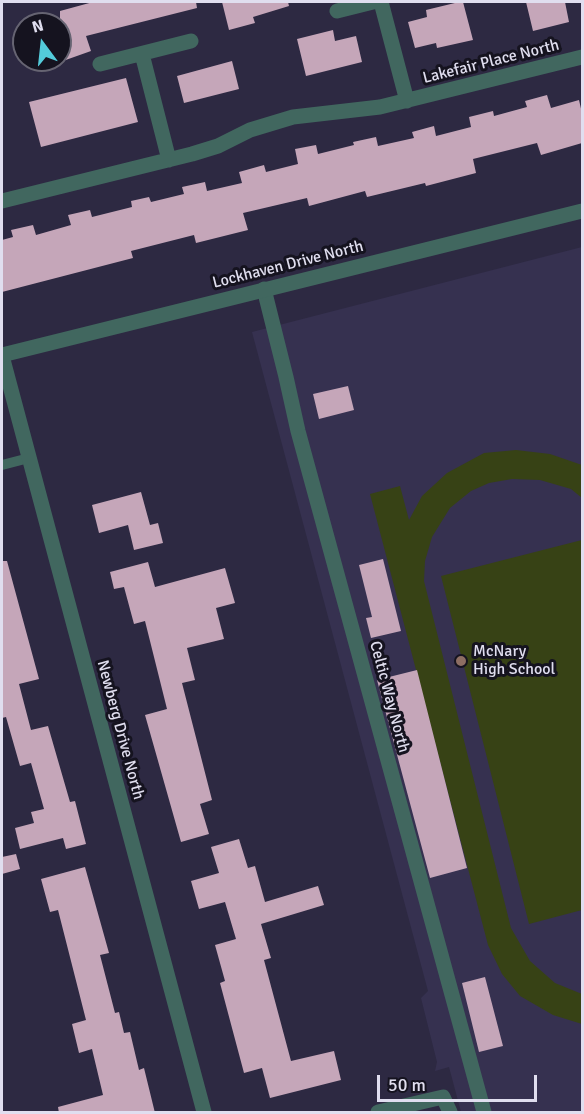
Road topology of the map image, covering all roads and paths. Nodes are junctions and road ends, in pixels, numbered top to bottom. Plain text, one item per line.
1 (374, 2) edge
2 (381, 2) edge
3 (337, 11) dead end
4 (191, 41) dead end
5 (142, 54) junction
6 (582, 57) edge
7 (100, 64) dead end
8 (408, 101) junction
9 (169, 160) junction
10 (2, 201) edge
11 (582, 211) edge
12 (264, 290) junction
13 (2, 355) edge
14 (29, 458) junction
15 (2, 465) edge
16 (204, 1113) edge
17 (378, 1113) edge
18 (450, 1113) edge
19 (484, 1113) edge

1 - 3 street
2 - 8 street, Lakefair Place North
4 - 5 street
5 - 7 street
5 - 9 street
6 - 8 street, Lakefair Place North
8 - 9 street, Lakefair Place North
9 - 10 street, Lakefair Place North
11 - 12 street, Lockhaven Drive North
12 - 13 street, Lockhaven Drive North
12 - 19 street, Celtic Way North
13 - 14 street, Newberg Drive North
14 - 15 lane
14 - 16 street, Newberg Drive North
17 - 18 street

